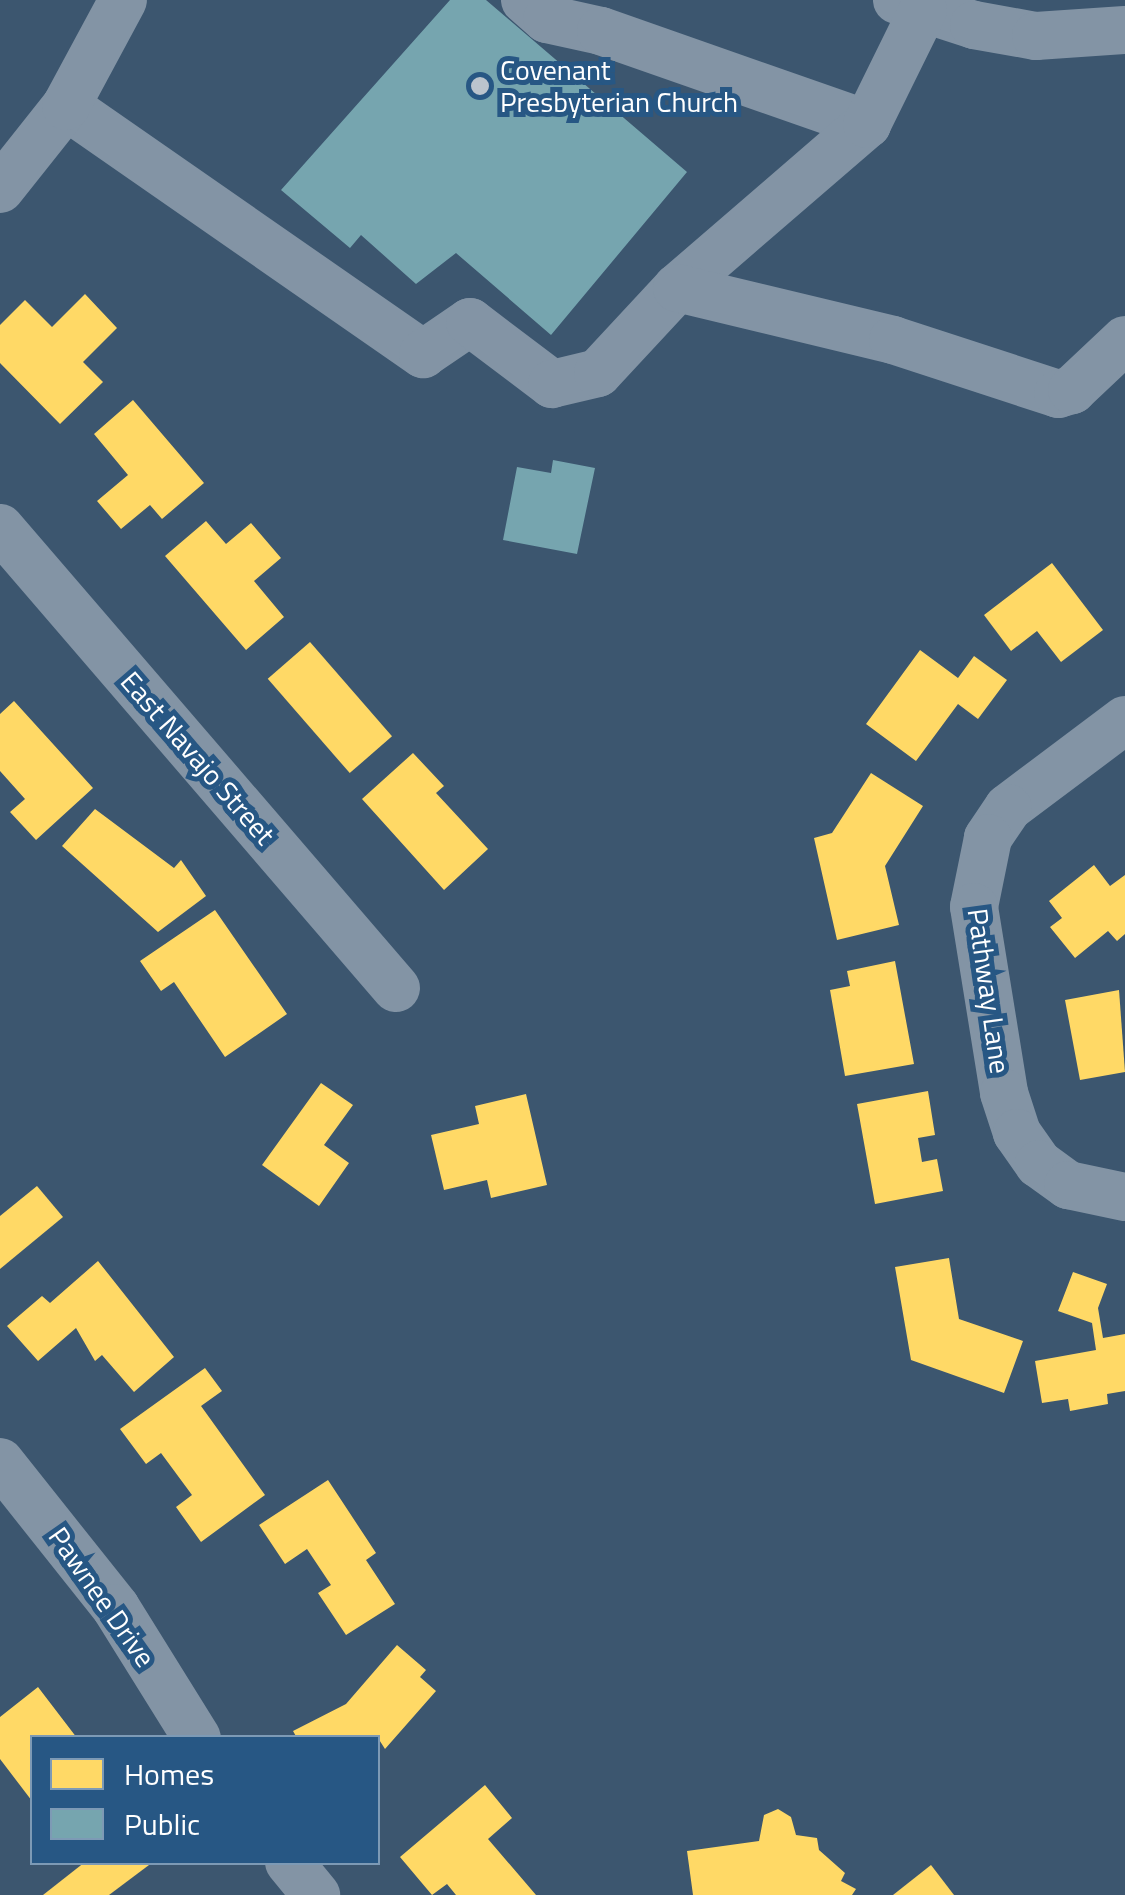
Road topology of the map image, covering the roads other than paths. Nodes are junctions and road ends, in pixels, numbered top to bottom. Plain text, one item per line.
1 (122, 0) edge
2 (525, 0) edge
3 (910, 5) edge
4 (1125, 30) edge
5 (66, 106) junction
6 (867, 124) junction
7 (0, 189) edge
8 (677, 288) junction
9 (1125, 340) edge
10 (0, 528) edge
11 (1125, 720) edge
12 (396, 988) dead end
13 (1125, 1197) edge
14 (0, 1462) edge
15 (195, 1735) edge
16 (291, 1865) edge
17 (316, 1895) edge

1 - 5 street
2 - 6 street
3 - 4 street
3 - 6 street
5 - 7 street
5 - 8 street
6 - 8 street
8 - 9 street
10 - 12 street, East Navajo Street
11 - 13 street, Pathway Lane
14 - 15 street, Pawnee Drive
16 - 17 street

